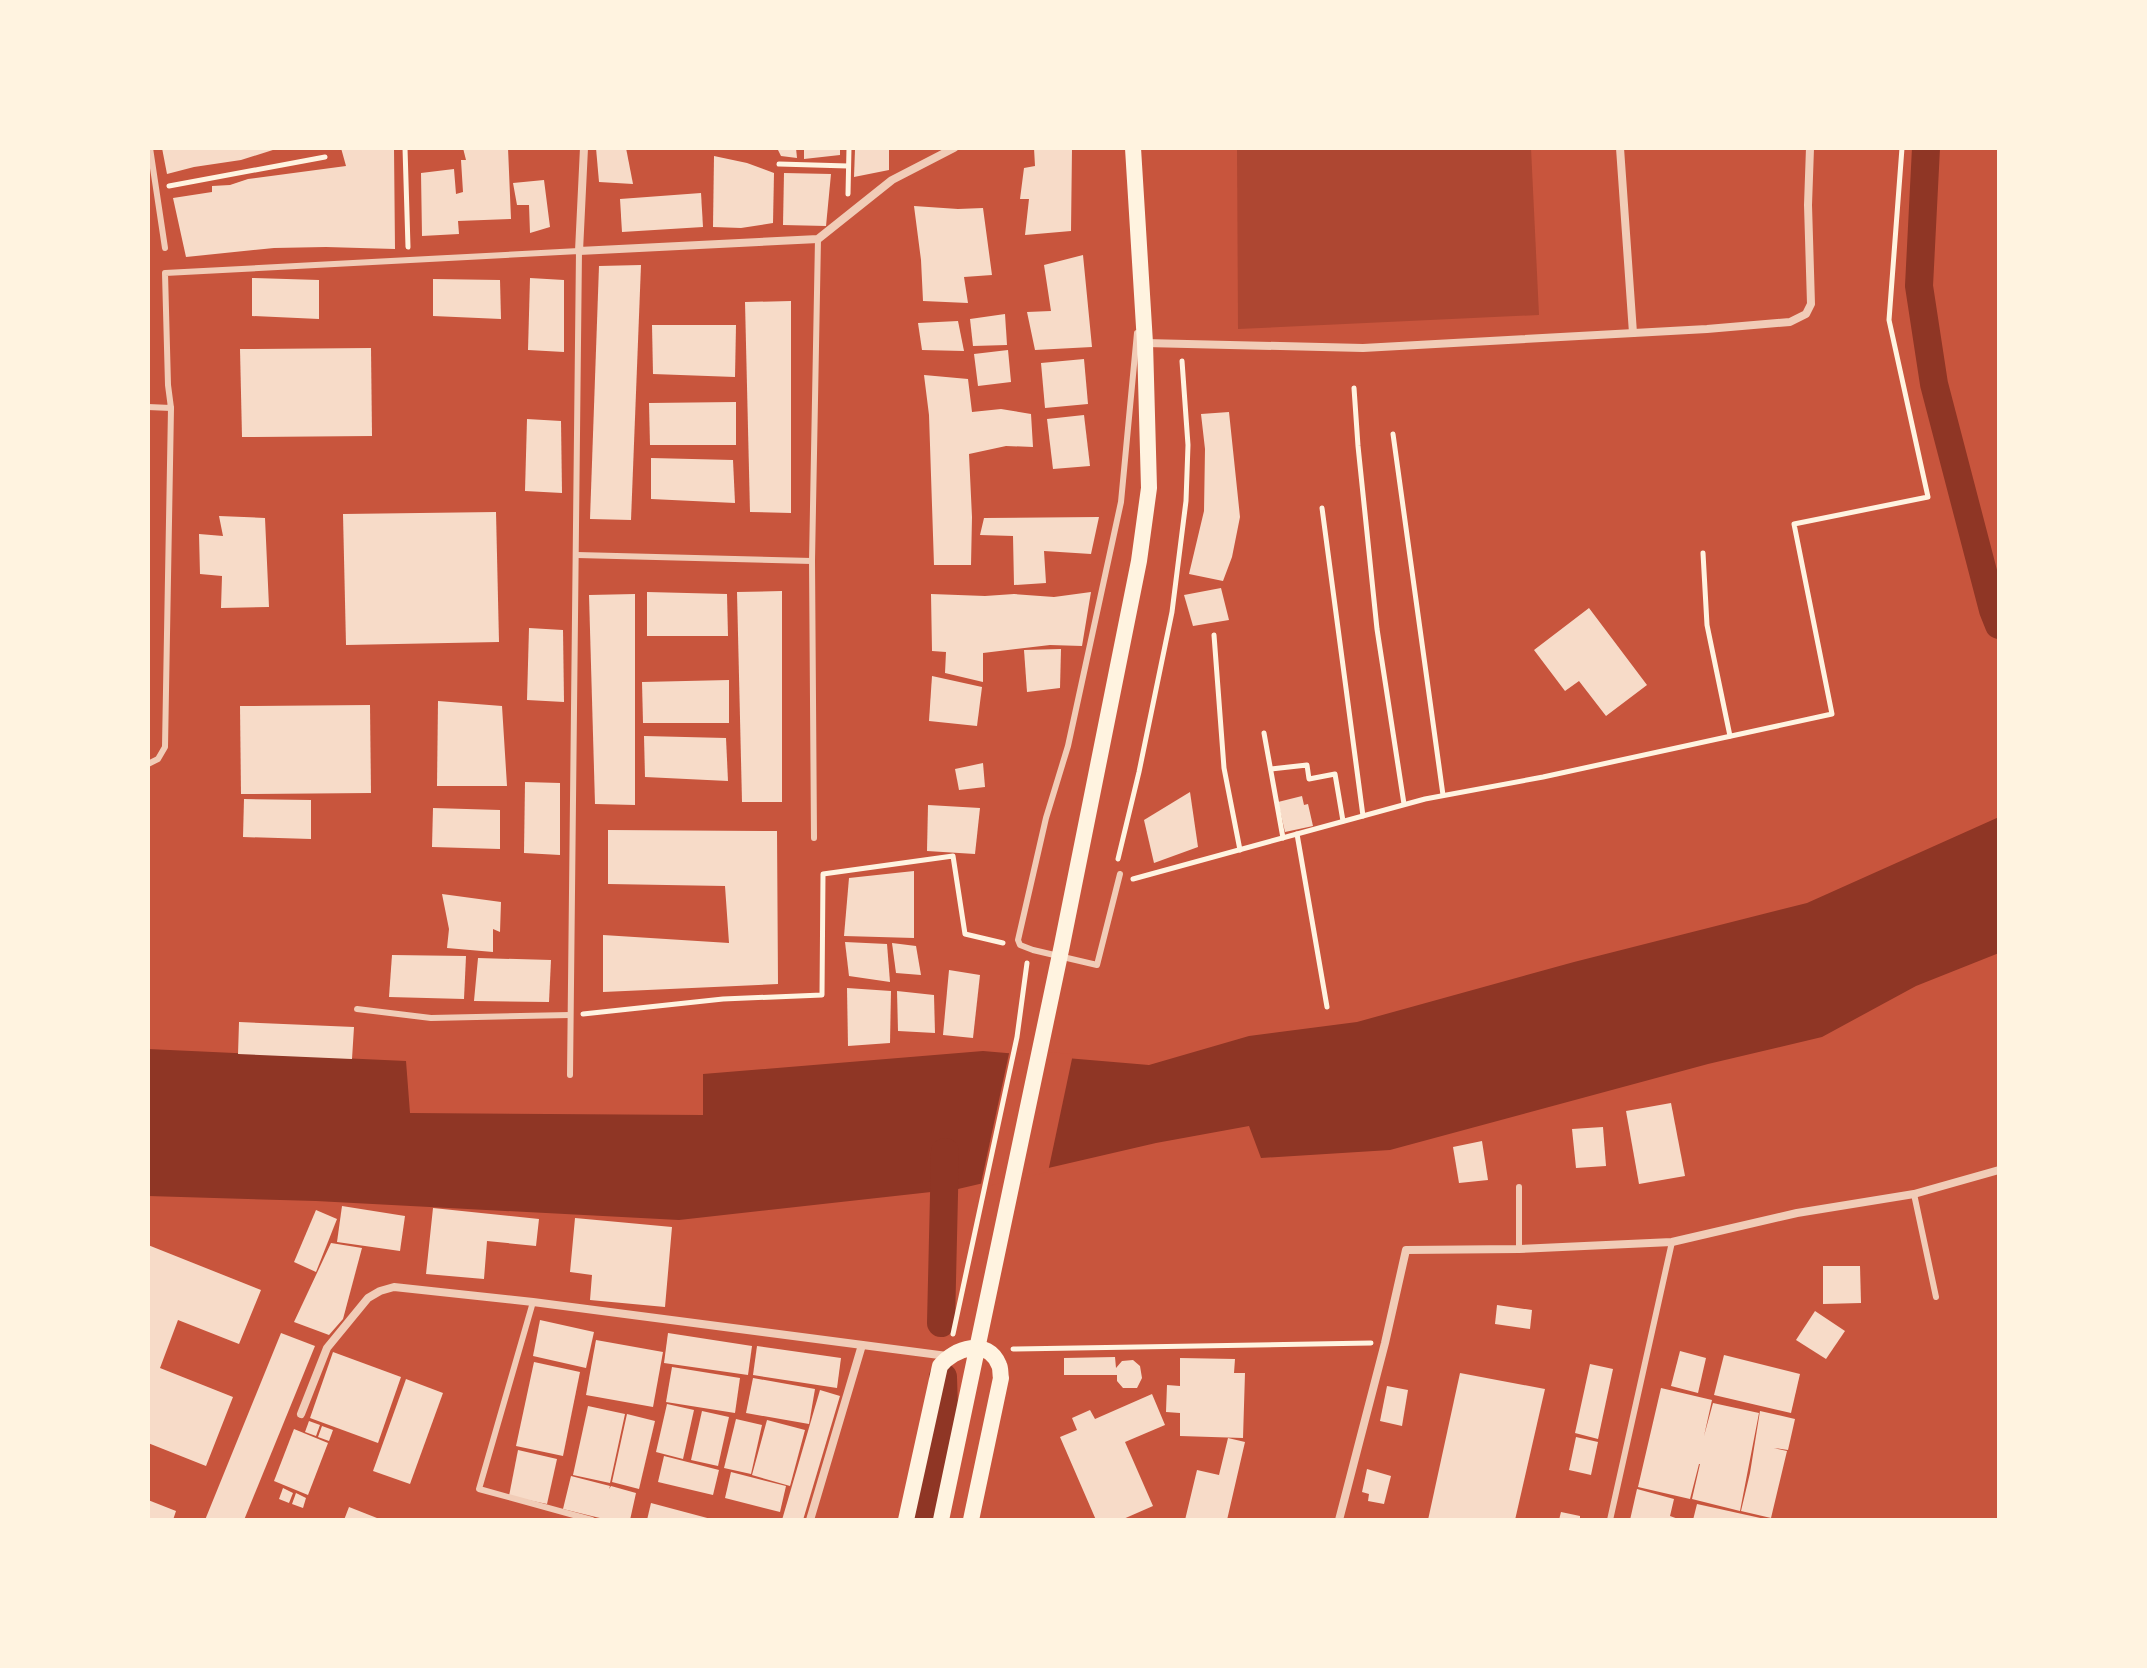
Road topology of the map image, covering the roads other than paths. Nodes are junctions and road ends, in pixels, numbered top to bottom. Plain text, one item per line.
1 (150, 148) edge
2 (584, 148) edge
3 (954, 148) edge
4 (1133, 148) edge
5 (1620, 148) edge
6 (1810, 148) edge
7 (818, 239) junction
8 (165, 248) dead end
9 (579, 251) junction
10 (1141, 293) junction
11 (1633, 333) junction
12 (1145, 343) junction
13 (148, 407) edge
14 (171, 408) junction
15 (577, 555) junction
16 (812, 561) junction
17 (148, 764) edge
18 (814, 838) dead end
19 (1120, 874) road end
20 (357, 1009) dead end
21 (570, 1015) junction
22 (570, 1075) dead end
23 (1999, 1170) edge
24 (1519, 1187) dead end
25 (1914, 1194) junction
26 (1672, 1242) junction
27 (1519, 1249) junction
28 (1936, 1297) dead end
29 (533, 1302) junction
30 (862, 1345) junction
31 (947, 1356) junction
32 (301, 1414) dead end
33 (592, 1520) edge
34 (810, 1520) edge
35 (906, 1520) edge
36 (941, 1520) edge
37 (971, 1520) edge
38 (1339, 1520) edge
39 (1610, 1520) edge

1 - 8 lane
2 - 9 street
3 - 7 street
4 - 10 main road
5 - 11 street
6 - 11 street
7 - 9 street
7 - 16 lane
9 - 14 lane
9 - 15 lane
10 - 12 main road
10 - 19 lane
11 - 12 street
12 - 36 main road
13 - 14 lane
14 - 17 lane
15 - 16 lane
15 - 21 lane
16 - 18 lane
20 - 21 lane
21 - 22 lane
23 - 25 street
24 - 27 lane
25 - 26 street
25 - 28 lane
26 - 27 street
26 - 39 lane
27 - 38 street
29 - 30 street
29 - 32 street
29 - 33 lane
30 - 31 street
30 - 34 street
31 - 35 main road
31 - 37 main road

